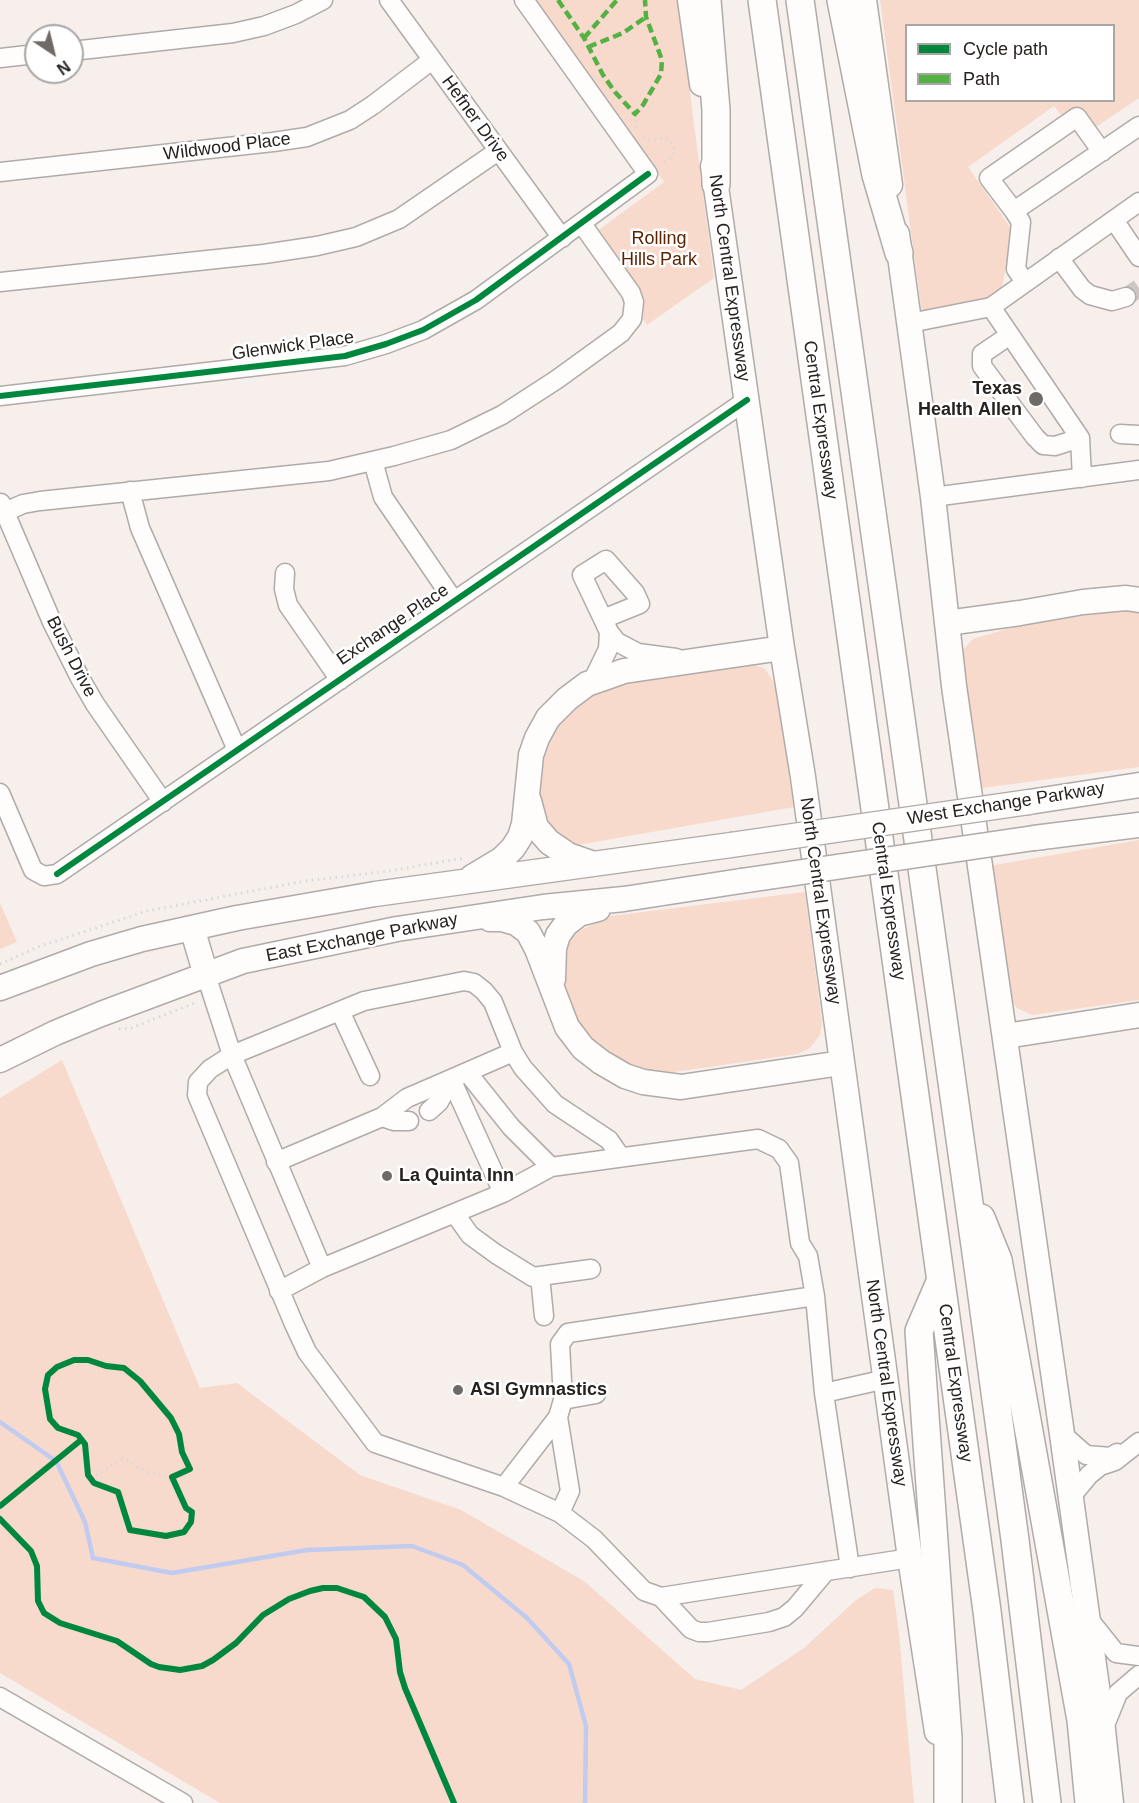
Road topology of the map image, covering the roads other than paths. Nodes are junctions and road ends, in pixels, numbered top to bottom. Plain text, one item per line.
1 (323, 0) edge
2 (389, 0) edge
3 (524, 0) edge
4 (690, 0) edge
5 (707, 0) edge
6 (762, 0) edge
7 (800, 0) edge
8 (842, 0) edge
9 (864, 0) edge
10 (84, 50) edge
11 (24, 55) edge
12 (0, 58) edge
13 (432, 60) junction
14 (1139, 126) edge
15 (498, 151) junction
16 (1102, 152) junction
17 (0, 172) edge
18 (716, 184) junction
19 (1139, 202) edge
20 (1014, 212) junction
21 (1114, 220) junction
22 (582, 224) junction
23 (562, 238) junction
24 (899, 254) junction
25 (1139, 257) edge
26 (1059, 258) junction
27 (0, 282) edge
28 (1025, 282) junction
29 (1126, 297) tunnel mouth
30 (991, 307) junction
31 (910, 323) junction
32 (1010, 334) junction
33 (0, 396) edge
34 (747, 400) junction
35 (1120, 434) dead end
36 (1139, 435) edge
37 (1080, 438) junction
38 (373, 461) junction
39 (1139, 470) edge
40 (1082, 478) junction
41 (130, 491) junction
42 (933, 497) junction
43 (2, 506) edge
44 (285, 573) dead end
45 (1139, 600) edge
46 (454, 601) junction
47 (947, 623) junction
48 (782, 648) junction
49 (696, 660) junction
50 (340, 680) junction
51 (592, 682) junction
52 (237, 750) junction
53 (1139, 785) edge
54 (0, 793) edge
55 (527, 796) junction
56 (163, 802) junction
57 (1139, 825) edge
58 (731, 845) joint
59 (592, 863) junction
60 (741, 881) joint
61 (461, 884) junction
62 (624, 899) junction
63 (464, 918) junction
64 (192, 928) junction
65 (209, 985) junction
66 (0, 988) edge
67 (552, 990) junction
68 (340, 1011) junction
69 (1139, 1015) edge
70 (1006, 1036) junction
71 (513, 1052) junction
72 (232, 1055) junction
73 (0, 1060) edge
74 (841, 1063) junction
75 (459, 1075) junction
76 (370, 1076) dead end
77 (429, 1111) dead end
78 (382, 1117) junction
79 (409, 1121) dead end
80 (620, 1156) junction
81 (276, 1162) junction
82 (551, 1167) junction
83 (964, 1175) junction
84 (503, 1193) junction
85 (454, 1214) junction
86 (322, 1268) junction
87 (591, 1269) dead end
88 (540, 1276) junction
89 (941, 1281) junction
90 (279, 1291) junction
91 (815, 1296) junction
92 (544, 1316) dead end
93 (886, 1379) junction
94 (824, 1393) junction
95 (596, 1394) dead end
96 (561, 1408) junction
97 (1062, 1434) junction
98 (1139, 1441) edge
99 (504, 1487) junction
100 (1071, 1502) junction
101 (560, 1513) junction
102 (910, 1558) junction
103 (850, 1568) junction
104 (826, 1571) junction
105 (661, 1597) junction
106 (1088, 1618) junction
107 (1139, 1656) edge
108 (1139, 1675) edge
109 (0, 1697) edge
110 (1103, 1730) junction
111 (948, 1802) edge
112 (183, 1803) edge
113 (1010, 1803) edge
114 (1047, 1803) edge
115 (1089, 1803) edge
116 (1111, 1803) edge

1 - 10 street
2 - 13 street, Hefner Drive
3 - 22 street, Glenwick Place
4 - 18 main road, North Central Expressway
5 - 18 highway
6 - 89 highway, Central Expressway
7 - 83 highway, Central Expressway
8 - 24 highway
9 - 24 main road
11 - 12 street
13 - 15 street, Hefner Drive
13 - 17 street, Wildwood Place
14 - 16 street
15 - 23 street, Hefner Drive
15 - 27 street
16 - 20 street
16 - 20 street
18 - 34 main road, North Central Expressway
19 - 21 street
20 - 28 street
21 - 25 street
21 - 26 street
22 - 23 street, Glenwick Place
22 - 38 street
23 - 33 street, Glenwick Place
24 - 31 main road
26 - 28 street
26 - 29 street
28 - 30 street
30 - 31 street
30 - 32 street
31 - 42 main road
32 - 37 street
32 - 37 street
34 - 46 street, Exchange Place
34 - 48 main road, North Central Expressway
35 - 36 street
37 - 40 street
38 - 41 street
38 - 46 street
39 - 40 street
40 - 42 street
41 - 43 street
41 - 52 street
42 - 47 main road
43 - 56 street, Bush Drive
44 - 50 street, Exchange Place
45 - 47 main road
46 - 50 street, Exchange Place
47 - 70 main road
48 - 49 main road
48 - 74 main road, North Central Expressway
49 - 51 main road
49 - 51 street
50 - 52 street, Exchange Place
51 - 55 main road
52 - 56 street, Exchange Place
53 - 58 main road, West Exchange Parkway, bridge
54 - 56 street, Exchange Place
55 - 59 main road
55 - 61 main road
57 - 60 main road, West Exchange Parkway, bridge
58 - 59 main road, East Exchange Parkway
59 - 61 main road, East Exchange Parkway
60 - 62 main road, East Exchange Parkway
61 - 64 main road, East Exchange Parkway
62 - 63 main road, East Exchange Parkway
62 - 67 main road
63 - 65 main road, East Exchange Parkway
63 - 67 main road
64 - 65 main road
64 - 66 main road, East Exchange Parkway
65 - 72 street
65 - 73 main road, East Exchange Parkway
67 - 74 main road
68 - 71 street
68 - 72 street
68 - 76 street
69 - 70 main road
70 - 97 main road
71 - 75 street
71 - 80 street
72 - 81 street
72 - 90 street
74 - 93 main road, North Central Expressway
75 - 77 street
75 - 78 street
75 - 82 street
75 - 84 street
78 - 79 street
78 - 81 street
80 - 82 street
80 - 91 street
81 - 86 street
82 - 84 street
83 - 114 highway, Central Expressway
83 - 115 highway
84 - 85 street
85 - 86 street
85 - 88 street
86 - 90 street
87 - 88 street
88 - 92 street
89 - 111 highway
89 - 113 highway, Central Expressway
90 - 99 street
91 - 94 street
91 - 96 street
93 - 94 street
93 - 102 main road, North Central Expressway
94 - 103 street
95 - 96 street
96 - 99 street
96 - 101 street
97 - 98 street
97 - 100 main road
98 - 100 street
99 - 101 street
100 - 106 main road
101 - 105 street
102 - 103 street
102 - 111 main road, North Central Expressway
103 - 104 street
104 - 105 street
104 - 105 street
106 - 107 street
106 - 110 main road
108 - 110 street
109 - 112 street
110 - 116 main road

